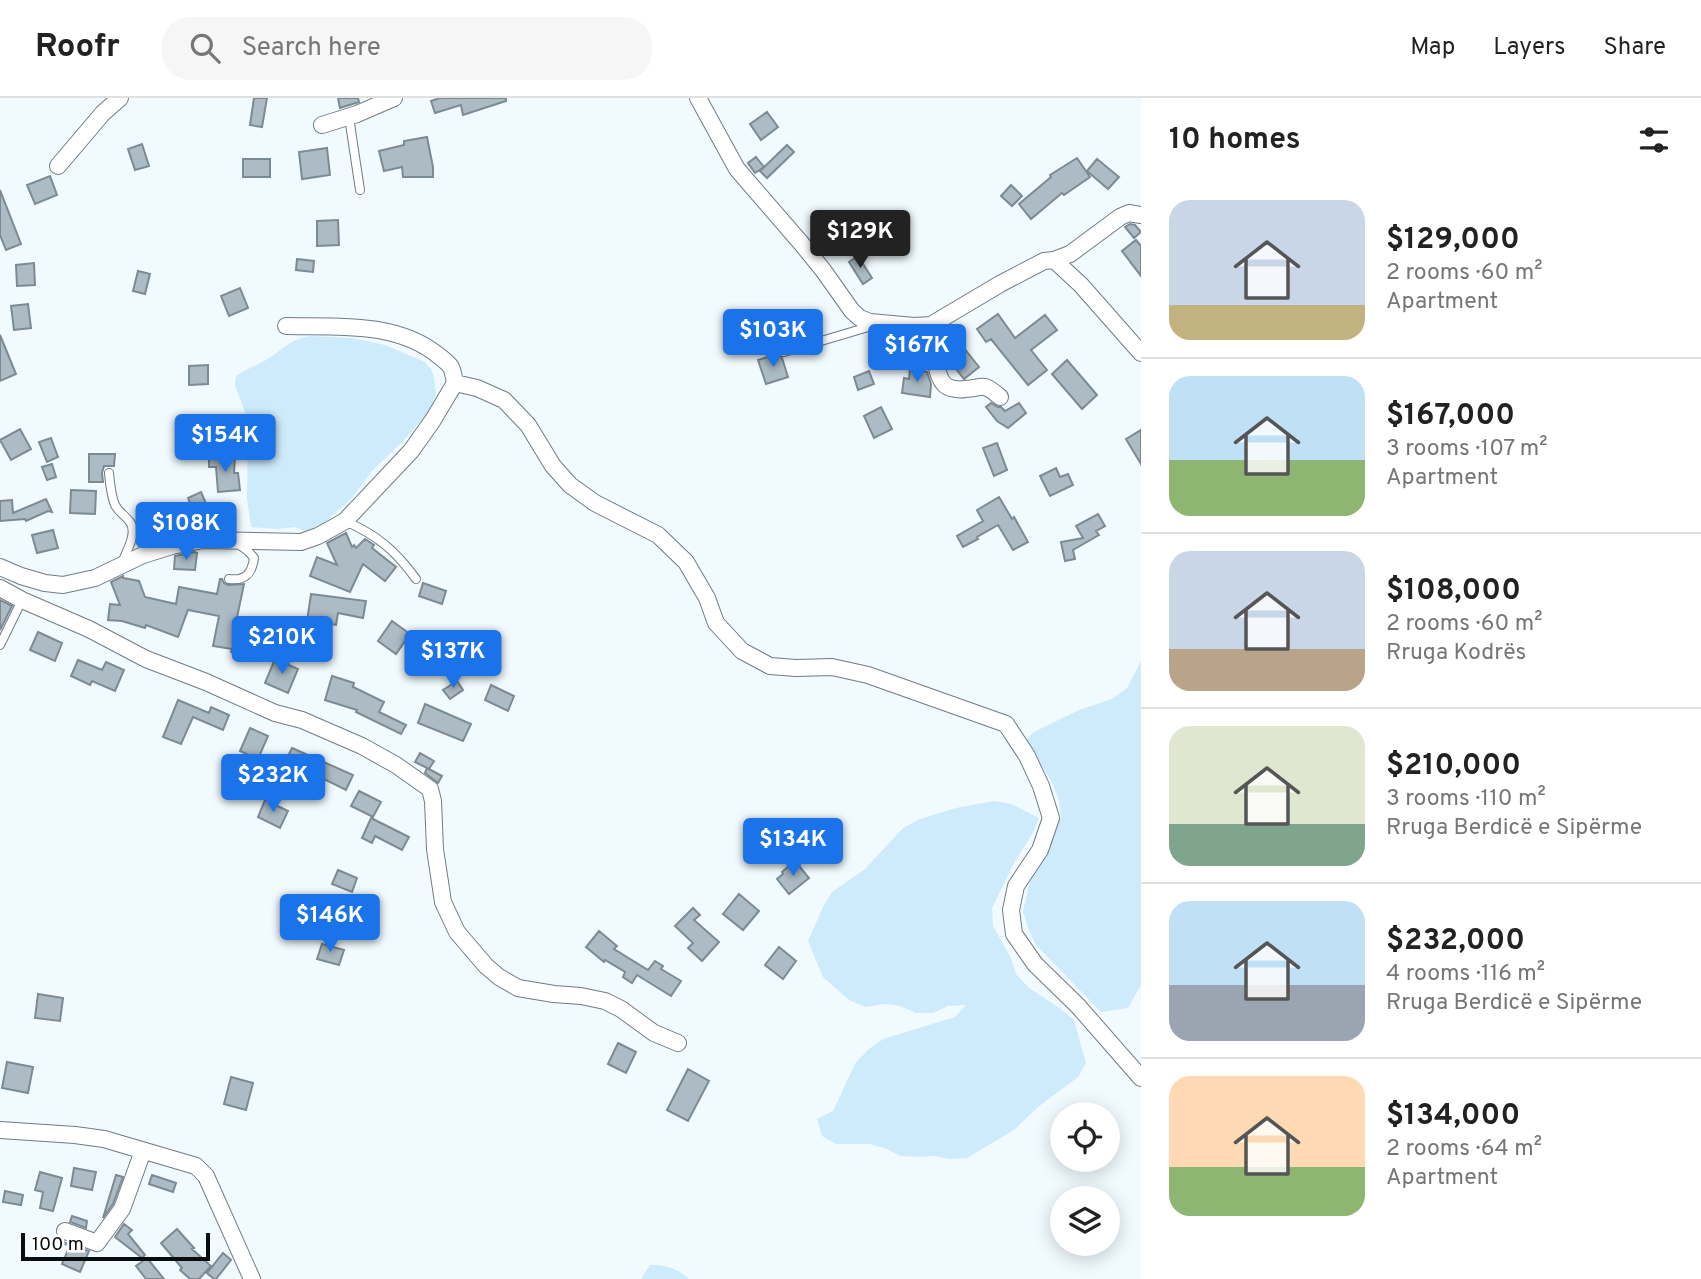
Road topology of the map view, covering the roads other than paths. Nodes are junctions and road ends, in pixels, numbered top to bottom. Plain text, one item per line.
1 (120, 98) edge
2 (394, 98) edge
3 (698, 98) edge
4 (349, 117) junction
5 (322, 125) dead end
6 (58, 166) dead end
7 (359, 190) dead end
8 (1141, 215) edge
9 (1054, 260) junction
10 (882, 323) junction
11 (931, 325) junction
12 (286, 326) dead end
13 (784, 352) dead end
14 (1141, 353) edge
15 (455, 383) junction
16 (1000, 397) dead end
17 (109, 473) dead end
18 (345, 521) junction
19 (232, 541) junction
20 (0, 566) edge
21 (121, 566) junction
22 (229, 579) dead end
23 (416, 579) dead end
24 (0, 588) edge
25 (22, 600) junction
26 (0, 645) edge
27 (678, 1043) dead end
28 (1141, 1078) edge
29 (0, 1130) edge
30 (143, 1151) junction
31 (65, 1231) dead end
32 (252, 1279) edge

1 - 6 street
2 - 4 street
3 - 10 street
4 - 5 street
4 - 7 lane
8 - 9 street
9 - 11 street
9 - 14 street
10 - 11 street
10 - 13 lane
11 - 16 street
12 - 15 street
15 - 18 street
15 - 28 street
17 - 21 lane
18 - 19 street
18 - 23 lane
19 - 21 street
19 - 22 lane
20 - 21 street
24 - 25 street
25 - 26 lane
25 - 27 street
29 - 30 street
30 - 31 street
30 - 32 street

